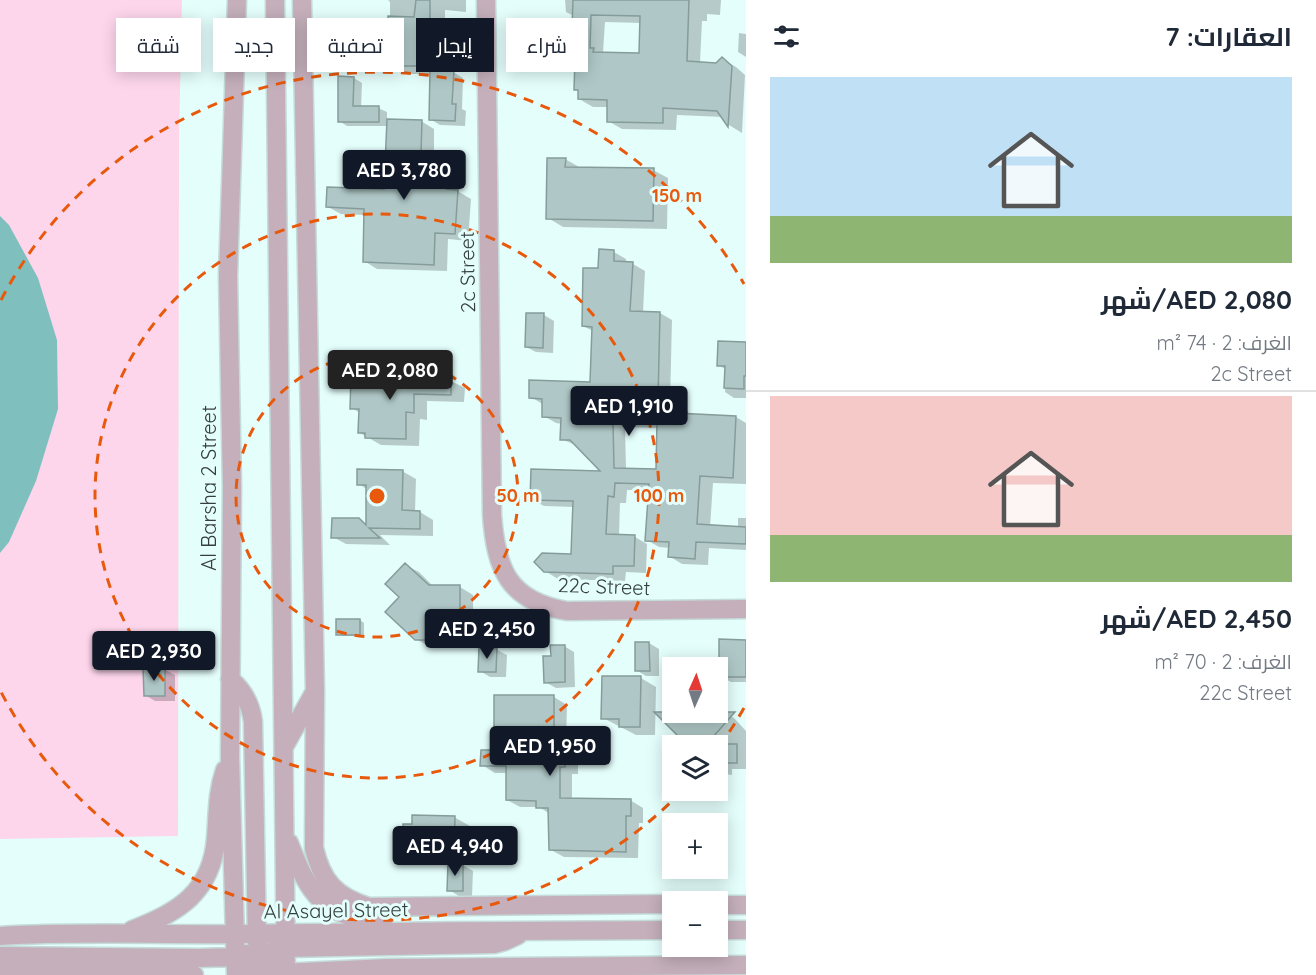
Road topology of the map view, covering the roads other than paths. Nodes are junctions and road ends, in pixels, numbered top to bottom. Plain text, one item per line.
1 (237, 0) edge
2 (275, 0) edge
3 (302, 0) edge
4 (486, 0) edge
5 (495, 543) joint
6 (746, 609) edge
7 (231, 678) junction
8 (315, 691) junction
9 (285, 747) junction
10 (230, 757) junction
11 (285, 833) junction
12 (662, 904) edge
13 (560, 905) junction
14 (728, 905) edge
15 (746, 905) edge
16 (459, 930) junction
17 (662, 930) edge
18 (728, 930) edge
19 (746, 930) edge
20 (524, 931) junction
21 (560, 931) junction
22 (122, 934) junction
23 (235, 934) junction
24 (0, 936) edge
25 (285, 940) junction
26 (0, 956) edge
27 (249, 962) edge
28 (746, 965) edge
29 (392, 971) edge
30 (54, 973) edge
31 (0, 974) edge
32 (286, 974) edge
33 (194, 975) edge
34 (368, 975) edge

1 - 7 street, Al Barsha 2 Street
2 - 9 street
3 - 8 street
4 - 5 street, 2c Street
5 - 6 street, 22c Street
7 - 10 street, Al Barsha 2 Street
7 - 27 street
8 - 9 street
8 - 13 street
9 - 11 street
10 - 22 street
10 - 23 street, Al Barsha 2 Street
11 - 16 street
11 - 25 street
12 - 13 street
13 - 21 street
14 - 15 street
16 - 20 street, Al Asayel Street
16 - 25 street, Al Asayel Street
17 - 21 street, Al Asayel Street
18 - 19 street
20 - 21 street, Al Asayel Street
20 - 25 street
22 - 23 street, Al Asayel Street
22 - 24 street, Al Asayel Street
23 - 27 street, Al Asayel Street
25 - 27 street, Al Asayel Street
25 - 32 street
26 - 27 street
27 - 32 street, Al Asayel Street
28 - 29 street, Al Asayel Street
29 - 32 street, Al Asayel Street
29 - 34 street
30 - 31 street
30 - 33 street

